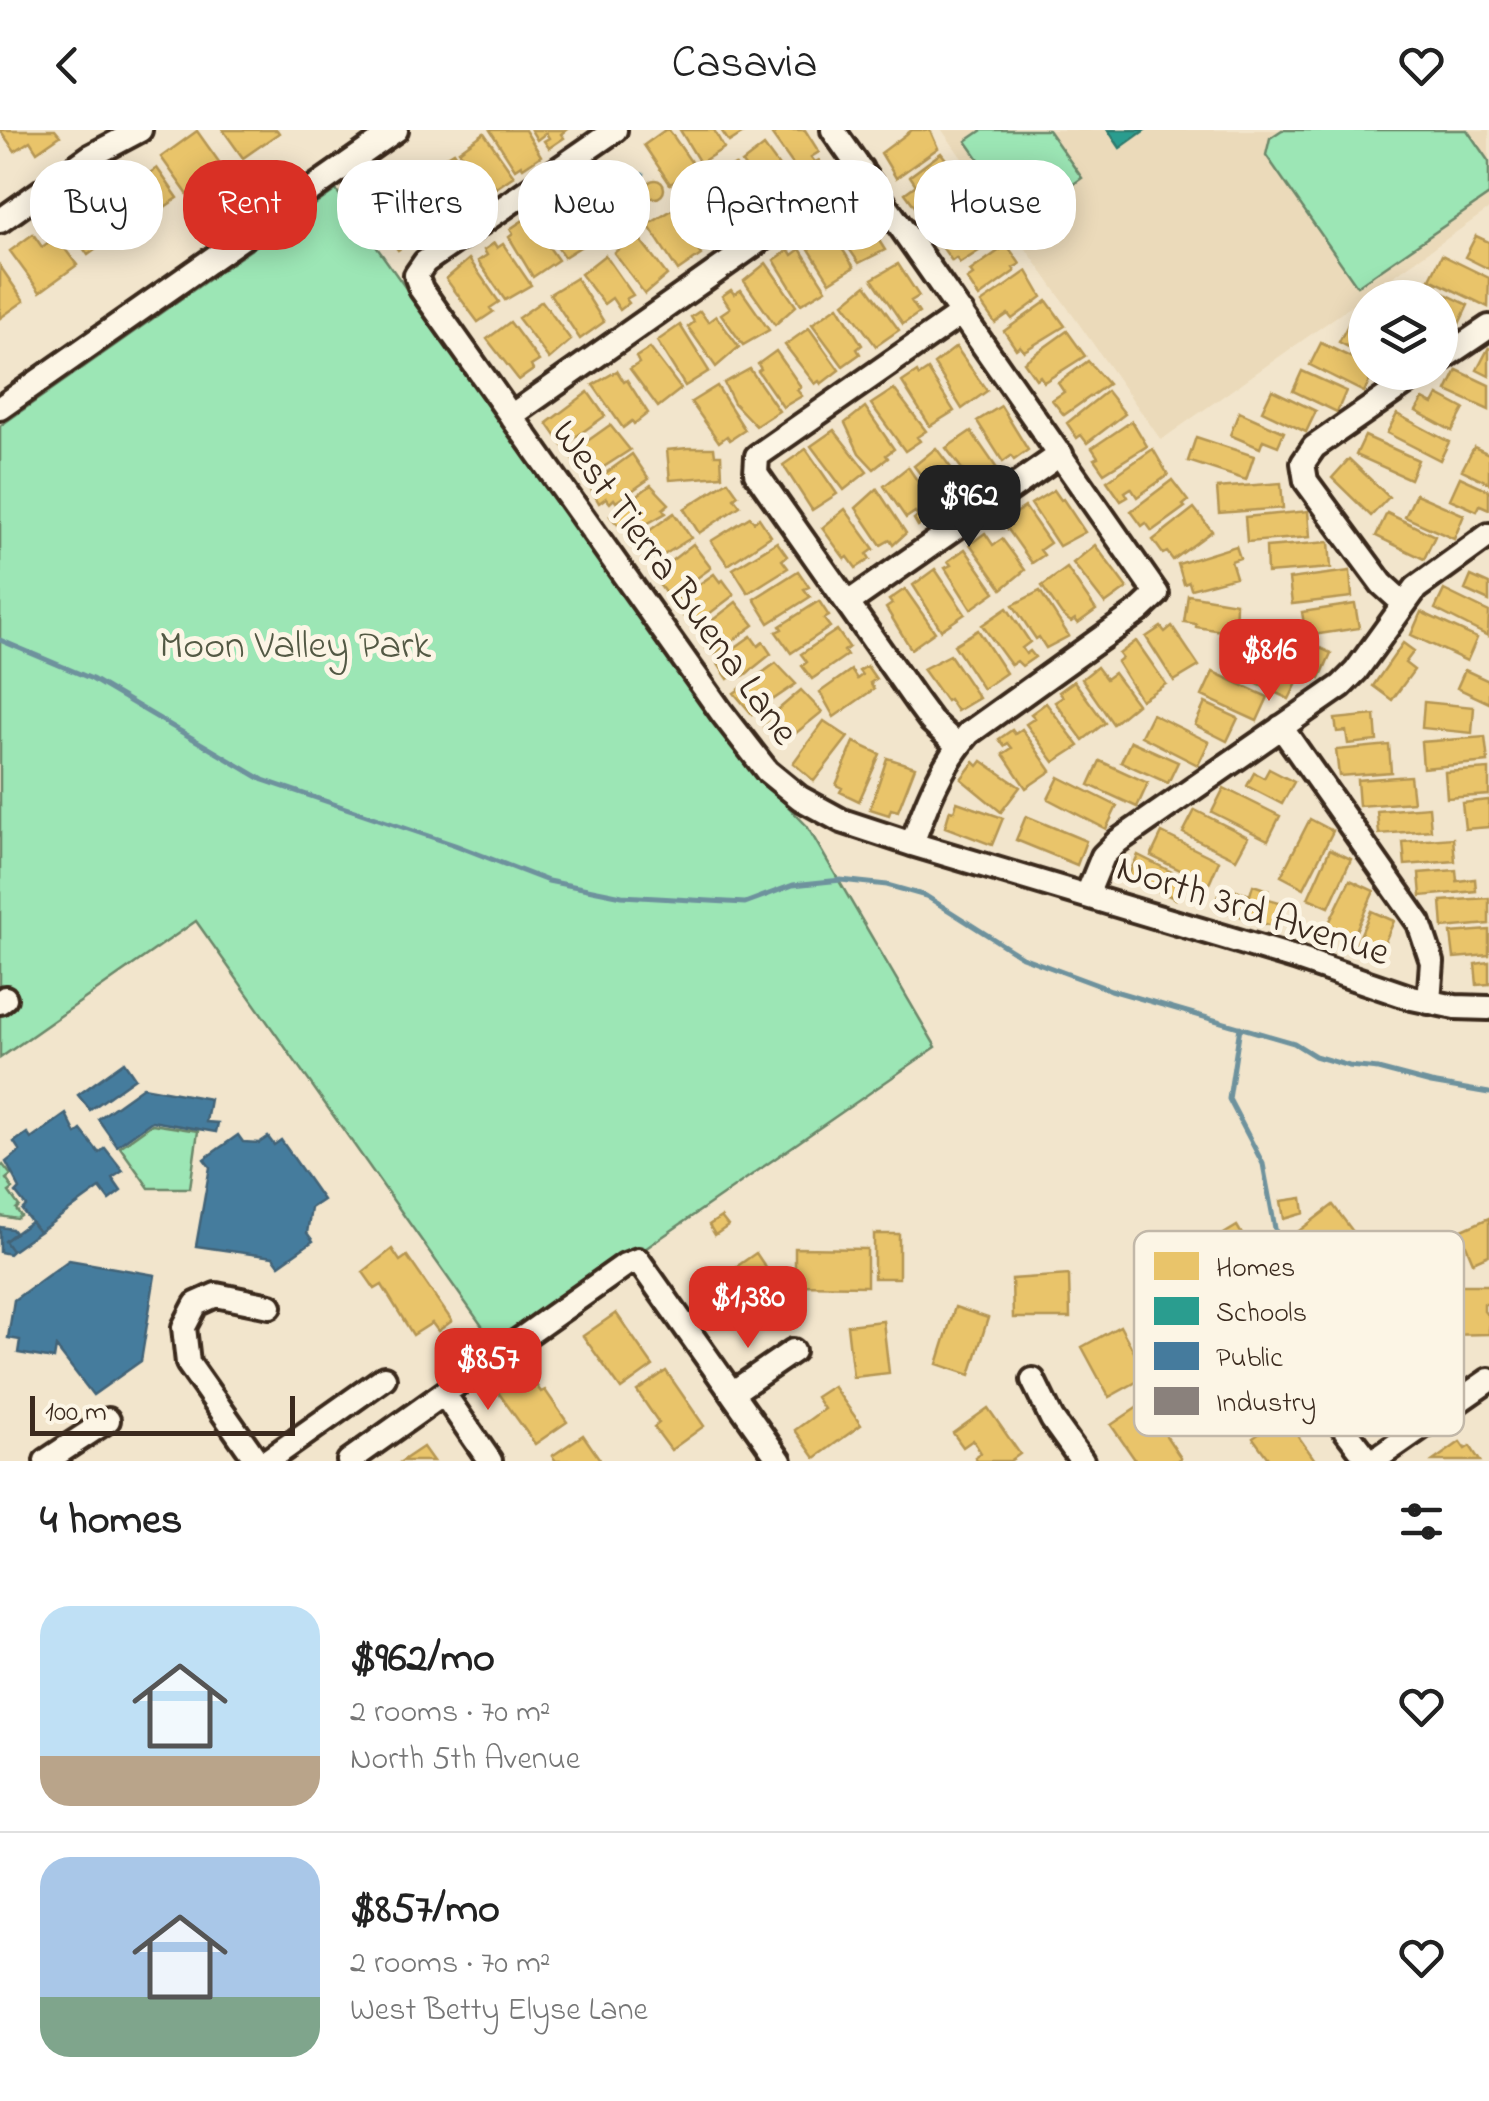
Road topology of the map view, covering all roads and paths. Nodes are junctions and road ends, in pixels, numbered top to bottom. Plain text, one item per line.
1 (140, 130) edge
2 (396, 130) edge
3 (834, 130) edge
4 (604, 133) edge
5 (854, 160) edge
6 (894, 217) edge
7 (0, 221) edge
8 (747, 250) edge
9 (962, 313) junction
10 (1489, 326) edge
11 (1458, 348) edge
12 (1396, 390) edge
13 (0, 408) edge
14 (511, 416) junction
15 (1061, 454) junction
16 (1489, 536) edge
17 (1403, 603) junction
18 (848, 604) junction
19 (1281, 728) junction
20 (958, 746) junction
21 (912, 844) junction
22 (999, 869) joint
23 (1087, 895) junction
24 (1428, 1002) junction
25 (1489, 1008) edge
26 (270, 1306) dead end
27 (793, 1351) dead end
28 (384, 1378) dead end
29 (1033, 1380) dead end
30 (1489, 1380) edge
31 (732, 1393) junction
32 (444, 1394) junction
33 (1464, 1397) edge
34 (108, 1420) dead end
35 (1353, 1436) edge
36 (1407, 1436) edge
37 (46, 1461) edge
38 (256, 1461) edge
39 (267, 1461) edge
40 (349, 1461) edge
41 (490, 1461) edge
42 (780, 1461) edge
43 (1082, 1461) edge
44 (1371, 1461) edge

1 - 7 street
2 - 13 street
3 - 5 street
4 - 14 street, West Tierra Buena Lane
6 - 9 street
8 - 14 street
9 - 15 street
9 - 18 street
10 - 11 street
12 - 17 street
14 - 21 street, West Tierra Buena Lane
15 - 18 street
15 - 20 street
16 - 17 street
17 - 19 street
18 - 20 street
19 - 23 street
19 - 24 street
20 - 21 street
21 - 22 street, West Tierra Buena Lane
22 - 23 street, North 3rd Avenue
23 - 24 street, North 3rd Avenue
24 - 25 street, North 3rd Avenue
26 - 38 street
27 - 31 street
28 - 39 street
29 - 43 street
30 - 33 street
31 - 32 street
31 - 42 street
32 - 40 street
32 - 41 street
34 - 37 street
35 - 44 street
36 - 44 street

